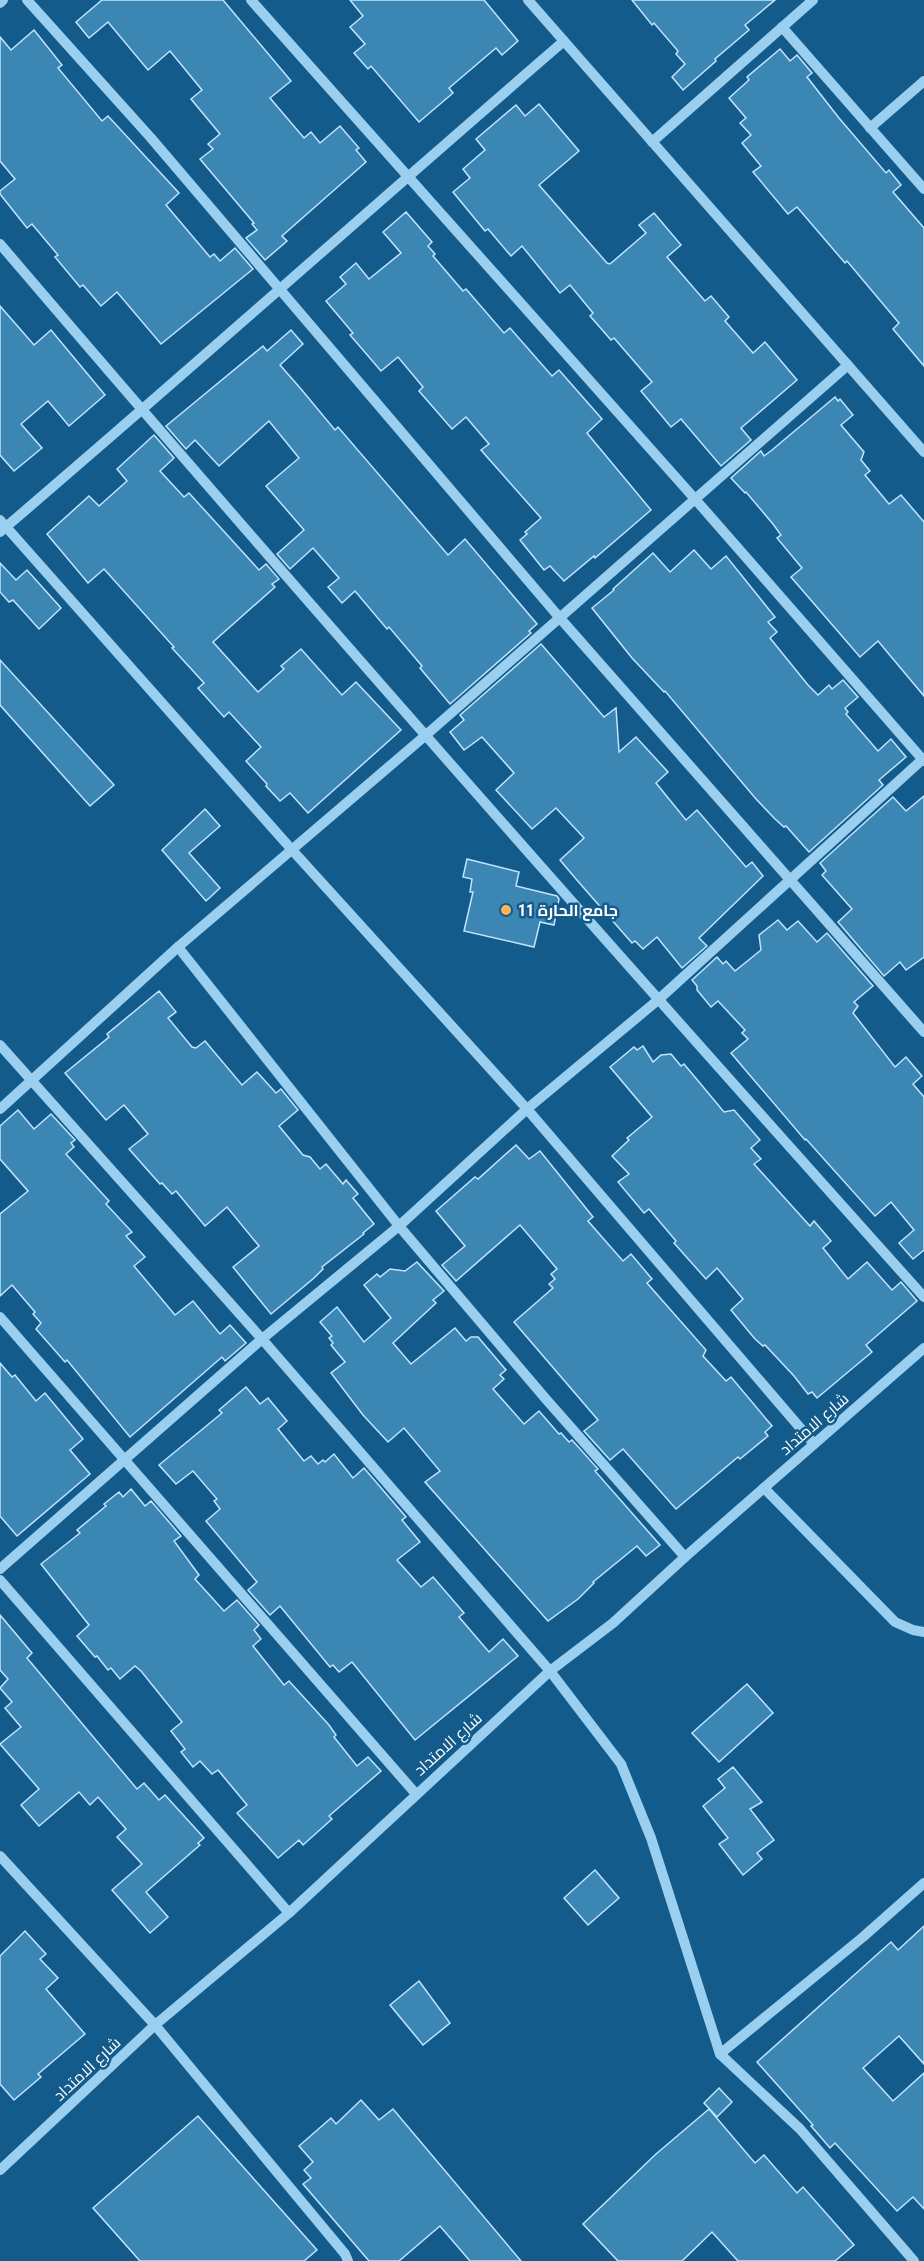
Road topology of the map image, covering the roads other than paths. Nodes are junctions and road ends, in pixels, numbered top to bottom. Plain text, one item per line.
1 (27, 0) edge
2 (251, 0) edge
3 (529, 0) edge
4 (813, 0) edge
5 (782, 27) junction
6 (564, 41) junction
7 (924, 81) edge
8 (870, 128) junction
9 (652, 142) junction
10 (406, 177) junction
11 (924, 189) edge
12 (0, 244) edge
13 (280, 290) junction
14 (848, 364) junction
15 (141, 411) junction
16 (924, 452) edge
17 (695, 499) junction
18 (2, 526) edge
19 (559, 616) junction
20 (426, 735) junction
21 (924, 759) edge
22 (293, 850) junction
23 (790, 878) junction
24 (178, 947) junction
25 (658, 1000) junction
26 (924, 1032) edge
27 (0, 1045) edge
28 (32, 1081) junction
29 (0, 1109) edge
30 (526, 1109) junction
31 (399, 1226) junction
32 (924, 1297) edge
33 (0, 1317) edge
34 (262, 1340) junction
35 (924, 1348) edge
36 (814, 1444) junction
37 (125, 1459) junction
38 (764, 1488) junction
39 (685, 1557) junction
40 (0, 1569) edge
41 (0, 1580) edge
42 (924, 1632) edge
43 (550, 1671) junction
44 (416, 1794) junction
45 (0, 1856) edge
46 (924, 1883) edge
47 (289, 1913) junction
48 (155, 2025) junction
49 (720, 2054) junction
50 (1, 2166) edge
51 (348, 2261) edge
52 (914, 2261) edge

1 - 13 street
2 - 10 street
3 - 6 street
4 - 5 street
5 - 8 street
5 - 9 street
6 - 9 street
6 - 10 street
7 - 8 street
8 - 11 street
9 - 14 street
10 - 13 street
10 - 17 street
12 - 15 street
13 - 15 street
13 - 19 street
14 - 16 street
14 - 17 street
15 - 18 street
15 - 20 street
17 - 19 street
17 - 21 street
18 - 22 street
19 - 20 street
19 - 23 street
20 - 22 street
20 - 25 street
21 - 23 street
22 - 24 street
22 - 30 street
23 - 25 street
23 - 26 street
24 - 28 street
24 - 31 street
25 - 30 street
25 - 32 street
27 - 28 street
28 - 29 street
28 - 34 street
30 - 31 street
30 - 36 street
31 - 34 street
31 - 39 street
33 - 37 street
34 - 37 street
34 - 43 street
35 - 36 street, شارع الامتداد
36 - 38 street, شارع الامتداد
37 - 40 street
37 - 44 street
38 - 39 street, شارع الامتداد
38 - 42 street
39 - 43 street, شارع الامتداد
41 - 47 street
43 - 44 street, شارع الامتداد
43 - 49 street
44 - 47 street, شارع الامتداد
45 - 48 street
46 - 49 street
47 - 48 street, شارع الامتداد
48 - 50 street, شارع الامتداد
48 - 51 street
49 - 52 street

